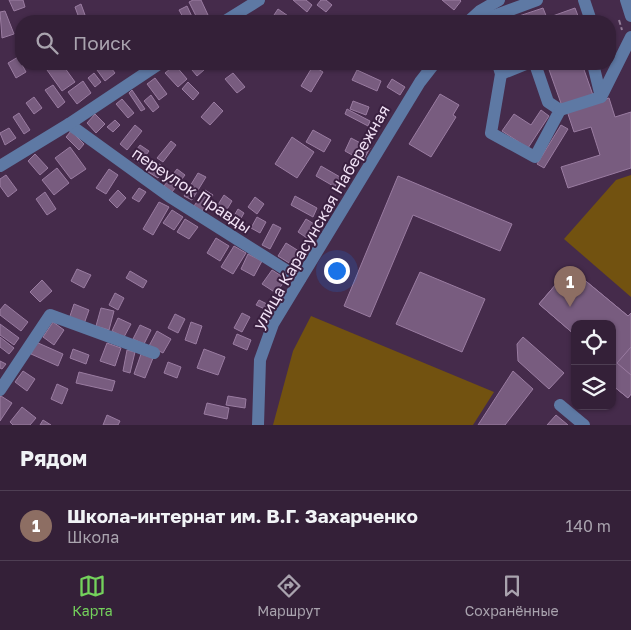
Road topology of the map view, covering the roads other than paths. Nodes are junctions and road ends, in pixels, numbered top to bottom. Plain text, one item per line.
1 (259, 0) edge
2 (499, 0) edge
3 (537, 0) edge
4 (584, 0) edge
5 (626, 0) edge
6 (235, 15) edge
7 (484, 15) edge
8 (488, 15) edge
9 (589, 15) edge
10 (631, 16) edge
11 (631, 37) edge
12 (616, 67) edge
13 (150, 70) edge
14 (429, 70) edge
15 (499, 70) edge
16 (537, 70) edge
17 (594, 70) edge
18 (614, 70) edge
19 (601, 97) junction
20 (560, 110) junction
21 (69, 124) junction
22 (0, 166) edge
23 (300, 279) junction
24 (154, 353) dead end
25 (0, 390) edge
26 (560, 405) dead end
27 (258, 425) edge
28 (584, 425) edge

1 - 6 street
2 - 7 street
3 - 8 street
4 - 9 street
5 - 10 street
11 - 12 street
13 - 21 street
14 - 23 street, улица Карасунская Набережная
15 - 20 street
16 - 20 street
17 - 19 street
18 - 19 street
19 - 20 street
21 - 22 street
21 - 23 street, переулок Правды
23 - 27 street, улица Карасунская Набережная
24 - 25 street
26 - 28 street

